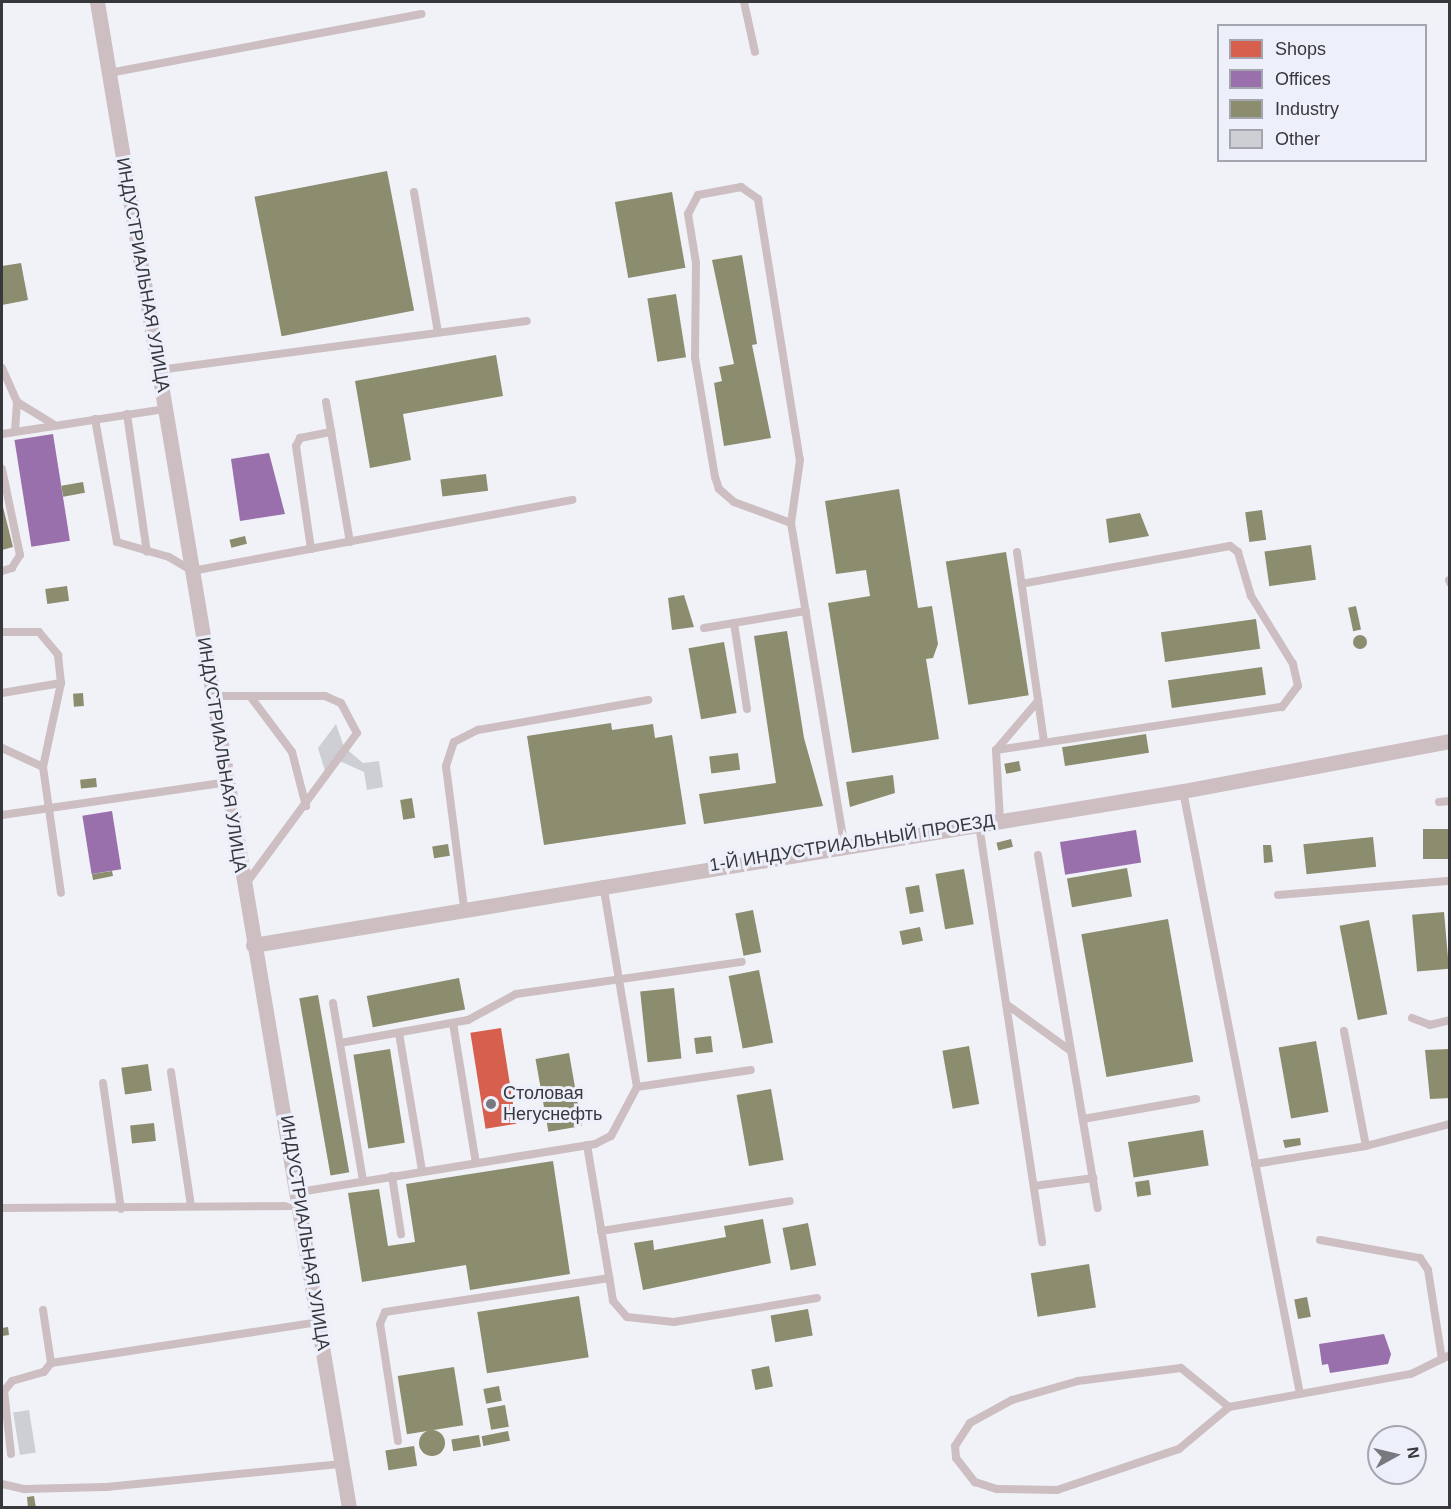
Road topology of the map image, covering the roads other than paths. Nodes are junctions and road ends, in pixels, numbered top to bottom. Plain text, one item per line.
1 (97, 2) edge
2 (744, 2) edge
3 (421, 14) dead end
4 (755, 52) dead end
5 (109, 73) junction
6 (414, 192) dead end
7 (527, 321) dead end
8 (438, 332) junction
9 (2, 368) edge
10 (159, 370) junction
11 (16, 402) junction
12 (326, 402) dead end
13 (166, 409) junction
14 (127, 414) junction
15 (95, 419) junction
16 (53, 424) junction
17 (15, 431) junction
18 (331, 432) junction
19 (2, 434) edge
20 (2, 469) edge
21 (572, 500) dead end
22 (791, 523) junction
23 (350, 542) junction
24 (311, 549) junction
25 (147, 552) junction
26 (1017, 552) dead end
27 (2, 571) edge
28 (192, 571) junction
29 (1021, 584) junction
30 (806, 611) junction
31 (734, 623) junction
32 (704, 628) dead end
33 (2, 632) edge
34 (61, 683) junction
35 (2, 693) edge
36 (213, 696) junction
37 (249, 696) junction
38 (648, 700) dead end
39 (1038, 701) junction
40 (747, 709) dead end
41 (1449, 741) edge
42 (1044, 742) junction
43 (2, 748) edge
44 (996, 750) junction
45 (43, 767) junction
46 (227, 782) junction
47 (1183, 791) junction
48 (1449, 801) edge
49 (1439, 802) dead end
50 (306, 806) junction
51 (47, 809) junction
52 (2, 815) edge
53 (1000, 820) junction
54 (978, 823) junction
55 (843, 844) junction
56 (1038, 855) dead end
57 (1449, 881) edge
58 (603, 883) junction
59 (244, 886) junction
60 (61, 893) dead end
61 (1278, 895) dead end
62 (464, 907) junction
63 (254, 945) junction
64 (742, 962) dead end
65 (619, 980) junction
66 (333, 1003) dead end
67 (1006, 1004) junction
68 (1412, 1018) dead end
69 (1449, 1020) edge
70 (453, 1023) junction
71 (1344, 1031) dead end
72 (399, 1033) junction
73 (340, 1043) junction
74 (1071, 1051) junction
75 (751, 1070) dead end
76 (171, 1072) dead end
77 (103, 1083) dead end
78 (637, 1087) junction
79 (1196, 1099) dead end
80 (1083, 1119) junction
81 (1449, 1124) edge
82 (587, 1145) junction
83 (1366, 1146) junction
84 (476, 1163) junction
85 (1255, 1164) junction
86 (422, 1171) junction
87 (392, 1176) junction
88 (1093, 1178) junction
89 (363, 1181) junction
90 (1034, 1186) junction
91 (300, 1199) junction
92 (790, 1201) dead end
93 (191, 1206) junction
94 (2, 1208) edge
95 (1098, 1208) dead end
96 (121, 1209) junction
97 (601, 1231) junction
98 (401, 1234) dead end
99 (1320, 1240) dead end
100 (1042, 1242) dead end
101 (609, 1278) junction
102 (817, 1298) dead end
103 (43, 1310) dead end
104 (320, 1322) junction
105 (1446, 1357) edge
106 (51, 1363) junction
107 (1300, 1394) junction
108 (2, 1398) edge
109 (1229, 1407) junction
110 (398, 1441) dead end
111 (11, 1454) dead end
112 (342, 1464) junction
113 (2, 1484) edge
114 (349, 1508) edge

1 - 5 street, ИНДУСТРИАЛЬНАЯ УЛИЦА
2 - 4 lane
3 - 5 lane
5 - 10 street, ИНДУСТРИАЛЬНАЯ УЛИЦА
6 - 8 lane
7 - 8 lane
8 - 10 lane
9 - 11 lane
10 - 13 street, ИНДУСТРИАЛЬНАЯ УЛИЦА
11 - 16 lane
11 - 17 lane
12 - 18 lane
13 - 14 lane
13 - 28 street, ИНДУСТРИАЛЬНАЯ УЛИЦА
14 - 15 lane
14 - 25 lane
15 - 16 lane
15 - 25 lane
16 - 17 lane
17 - 19 lane
18 - 23 lane
18 - 24 lane
20 - 27 lane
21 - 23 lane
22 - 22 lane
22 - 30 lane
23 - 24 lane
24 - 28 lane
25 - 28 lane
26 - 29 lane
28 - 36 street, ИНДУСТРИАЛЬНАЯ УЛИЦА
29 - 39 lane
29 - 42 lane
30 - 31 lane
30 - 55 lane
31 - 32 lane
31 - 40 lane
33 - 34 lane
34 - 35 lane
34 - 45 lane
36 - 37 lane
36 - 46 street, ИНДУСТРИАЛЬНАЯ УЛИЦА
37 - 50 lane
37 - 50 lane
38 - 62 lane
39 - 42 lane
39 - 44 lane
41 - 47 street, 1-Й ИНДУСТРИАЛЬНЫЙ ПРОЕЗД
42 - 44 lane
43 - 45 lane
44 - 53 lane
45 - 51 lane
46 - 51 lane
46 - 59 street, ИНДУСТРИАЛЬНАЯ УЛИЦА
47 - 53 street, 1-Й ИНДУСТРИАЛЬНЫЙ ПРОЕЗД
47 - 85 lane
48 - 49 lane
50 - 59 lane
51 - 52 lane
51 - 60 lane
53 - 54 street, 1-Й ИНДУСТРИАЛЬНЫЙ ПРОЕЗД
54 - 55 street, 1-Й ИНДУСТРИАЛЬНЫЙ ПРОЕЗД
54 - 67 lane
55 - 58 street, 1-Й ИНДУСТРИАЛЬНЫЙ ПРОЕЗД
56 - 74 lane
57 - 61 lane
58 - 62 street, 1-Й ИНДУСТРИАЛЬНЫЙ ПРОЕЗД
58 - 65 lane
59 - 63 street, ИНДУСТРИАЛЬНАЯ УЛИЦА
62 - 63 street, 1-Й ИНДУСТРИАЛЬНЫЙ ПРОЕЗД
63 - 91 street, ИНДУСТРИАЛЬНАЯ УЛИЦА
64 - 65 lane
65 - 70 lane
65 - 78 lane
66 - 73 lane
67 - 74 lane
67 - 90 lane
68 - 69 lane
70 - 72 lane
70 - 84 lane
71 - 83 lane
72 - 73 lane
72 - 86 lane
73 - 89 lane
74 - 80 lane
75 - 78 lane
76 - 93 lane
77 - 96 lane
78 - 82 lane
79 - 80 lane
80 - 88 lane
81 - 83 lane
82 - 84 lane
82 - 97 lane
83 - 85 lane
84 - 86 lane
85 - 107 lane
86 - 87 lane
87 - 89 lane
87 - 98 lane
88 - 90 lane
88 - 95 lane
89 - 91 lane
90 - 100 lane
91 - 93 lane
91 - 104 street, ИНДУСТРИАЛЬНАЯ УЛИЦА
92 - 97 lane
93 - 96 lane
94 - 96 lane
97 - 101 lane
99 - 105 lane
101 - 102 lane
101 - 110 lane
103 - 106 lane
104 - 106 lane
104 - 112 street, ИНДУСТРИАЛЬНАЯ УЛИЦА
105 - 107 lane
106 - 108 lane
107 - 109 lane
108 - 111 lane
109 - 109 lane
112 - 113 lane
112 - 114 street, ИНДУСТРИАЛЬНАЯ УЛИЦА

